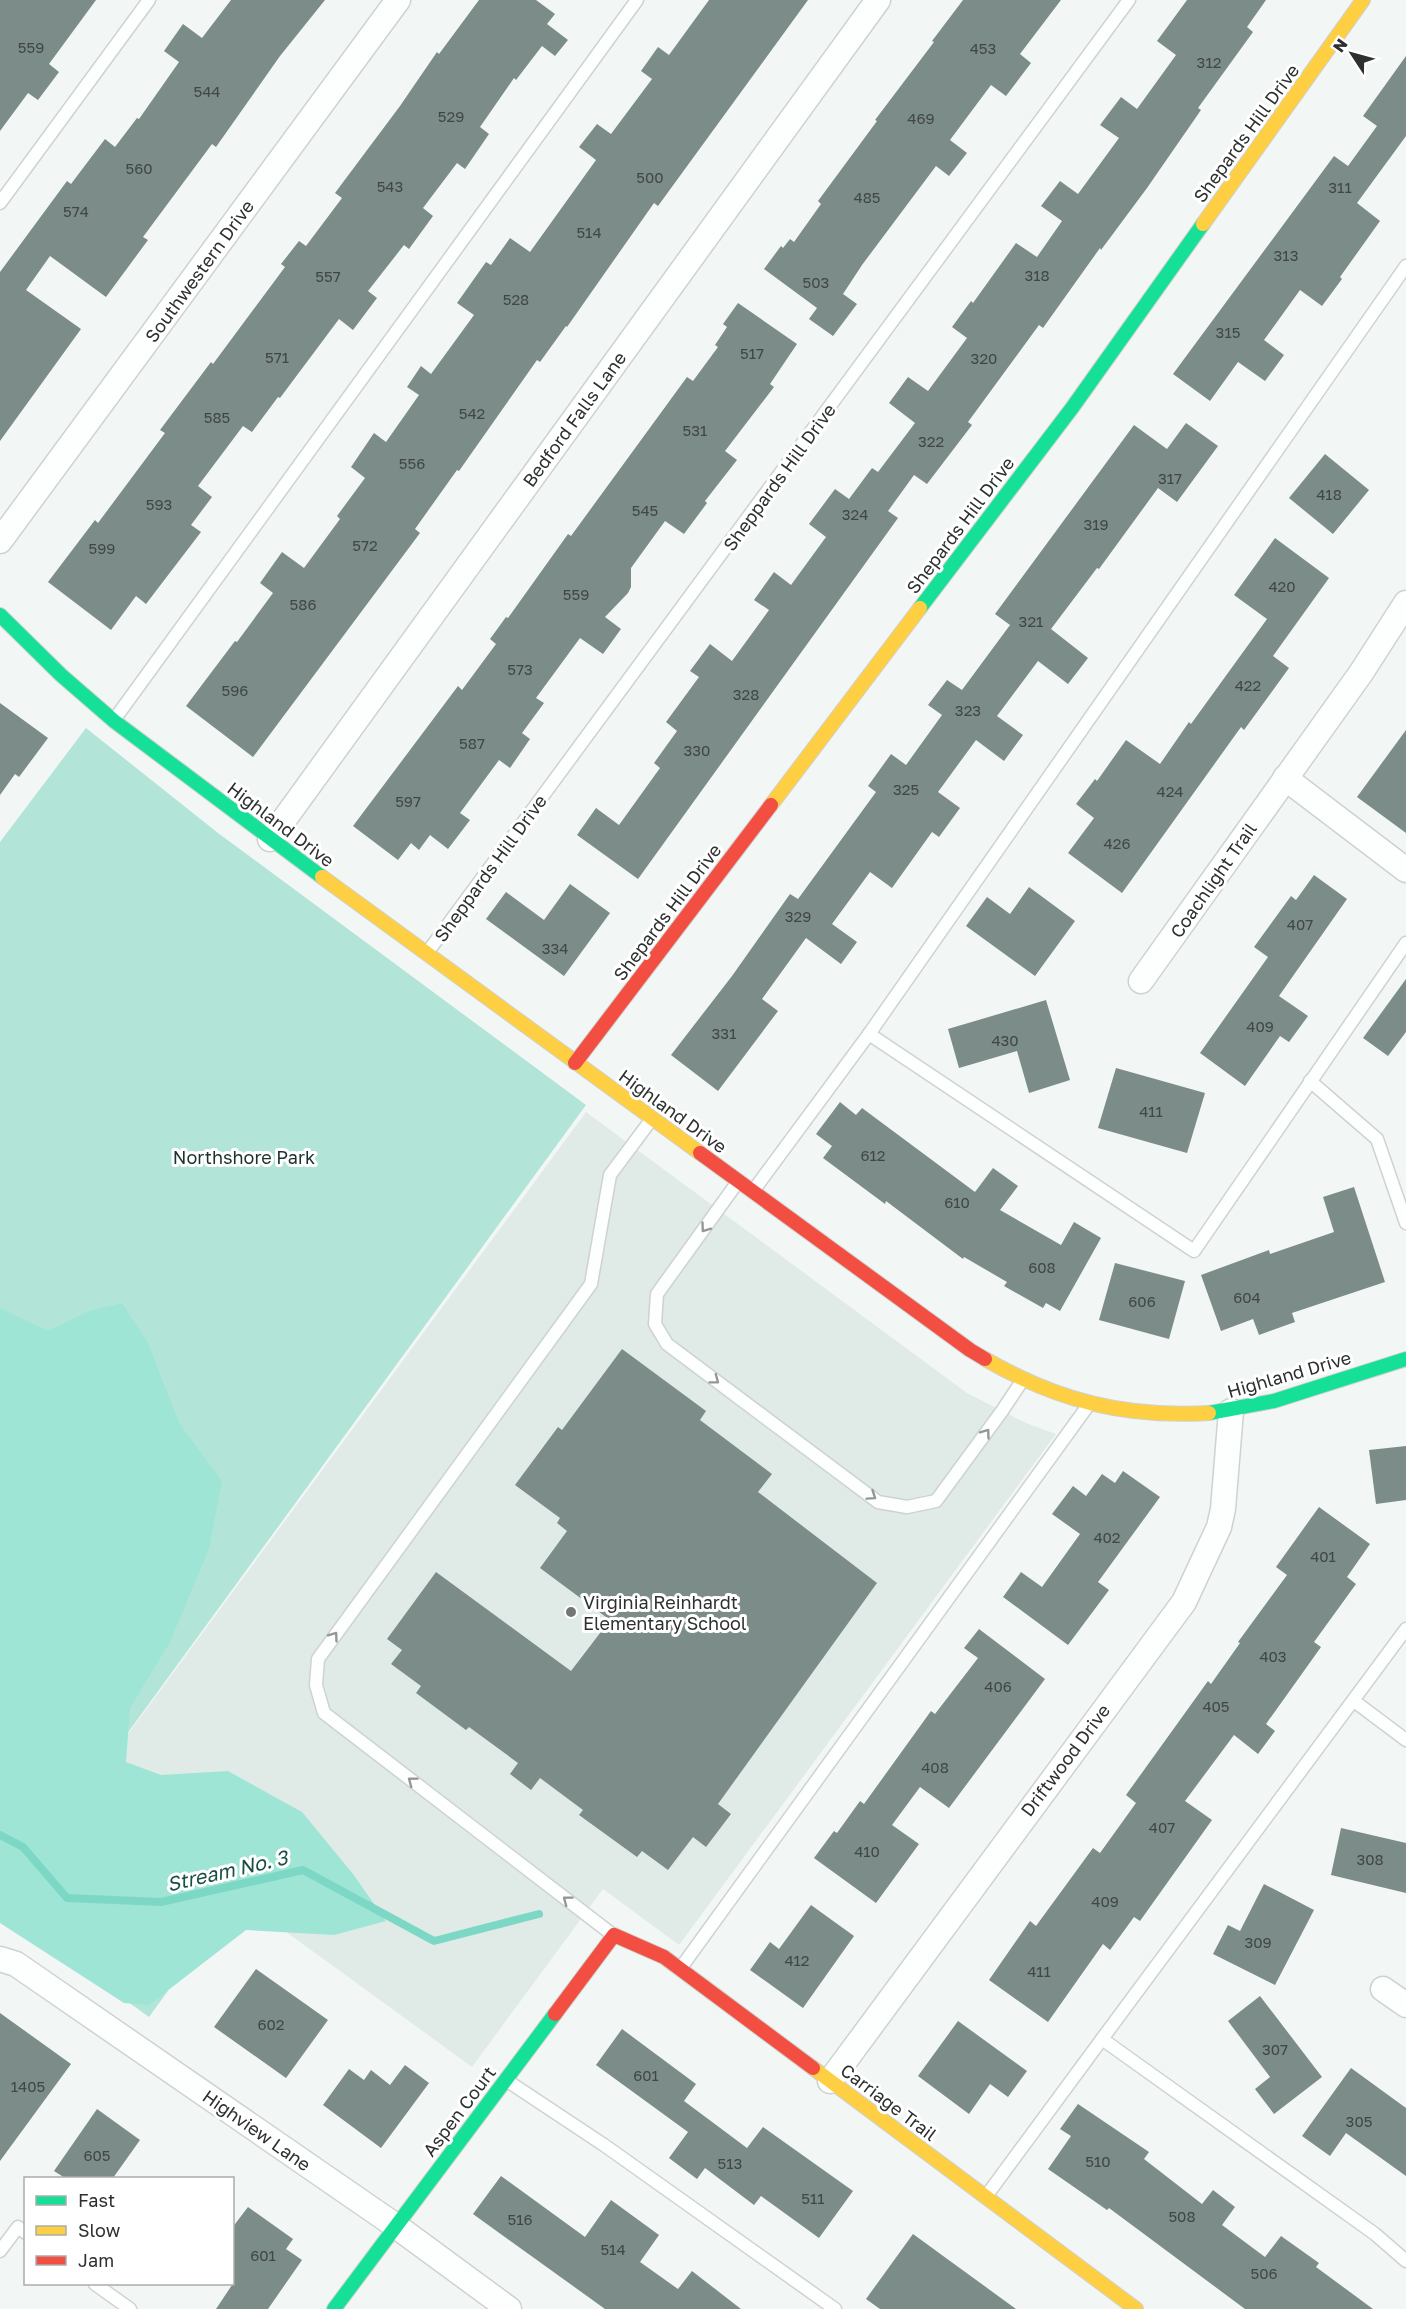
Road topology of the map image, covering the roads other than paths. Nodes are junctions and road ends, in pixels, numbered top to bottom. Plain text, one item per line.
1 (149, 0) edge
2 (398, 0) edge
3 (637, 0) edge
4 (878, 0) edge
5 (1129, 0) edge
6 (1363, 0) edge
7 (0, 203) edge
8 (1406, 266) edge
9 (0, 542) edge
10 (1406, 603) edge
11 (0, 615) edge
12 (114, 721) junction
13 (1285, 778) junction
14 (270, 839) junction
15 (1406, 870) edge
16 (1406, 943) edge
17 (427, 954) junction
18 (1141, 981) dead end
19 (869, 1034) junction
20 (575, 1063) junction
21 (1311, 1081) junction
22 (652, 1118) junction
23 (739, 1181) junction
24 (753, 1191) junction
25 (1406, 1222) edge
26 (1406, 1359) edge
27 (1022, 1380) junction
28 (1089, 1404) junction
29 (1231, 1411) junction
30 (1406, 1629) edge
31 (1354, 1701) junction
32 (1406, 1740) edge
33 (614, 1935) junction
34 (0, 1959) edge
35 (680, 1968) junction
36 (1383, 1989) dead end
37 (1406, 2005) edge
38 (1102, 2038) junction
39 (505, 2080) junction
40 (830, 2081) junction
41 (985, 2197) junction
42 (396, 2226) junction
43 (24, 2232) edge
44 (0, 2251) edge
45 (1406, 2261) edge
46 (98, 2285) edge
47 (130, 2309) edge
48 (334, 2309) edge
49 (508, 2309) edge
50 (835, 2309) edge
51 (1136, 2309) edge

1 - 7 lane
2 - 9 street, Southwestern Drive
3 - 12 lane
4 - 14 street, Bedford Falls Lane
5 - 17 lane, Sheppards Hill Drive
6 - 20 street, Shepards Hill Drive
8 - 19 lane
10 - 13 street, Coachlight Trail
11 - 12 street, Highland Drive
12 - 14 street, Highland Drive
13 - 15 street
13 - 18 street, Coachlight Trail
14 - 17 street, Highland Drive
16 - 21 lane
17 - 20 street, Highland Drive
19 - 21 lane
19 - 24 lane
20 - 22 street, Highland Drive
21 - 25 lane
22 - 23 street, Highland Drive
33 -> 22 lane
23 - 24 street, Highland Drive
23 -> 27 lane
24 - 27 street, Highland Drive
26 - 29 street, Highland Drive
27 - 28 street, Highland Drive
28 - 29 street, Highland Drive
28 - 35 lane
29 - 40 street, Driftwood Drive
30 - 31 lane
31 - 32 lane
31 - 38 lane
33 - 35 street, Carriage Trail
33 - 39 street, Aspen Court
34 - 42 street, Highview Lane
35 - 40 street, Carriage Trail
36 - 37 street
38 - 41 lane
38 - 45 lane
39 - 42 street, Aspen Court
39 - 50 lane
40 - 41 street, Carriage Trail
41 - 51 street, Carriage Trail
42 - 48 street, Aspen Court
42 - 49 street, Highview Lane
43 - 44 lane
46 - 47 lane

